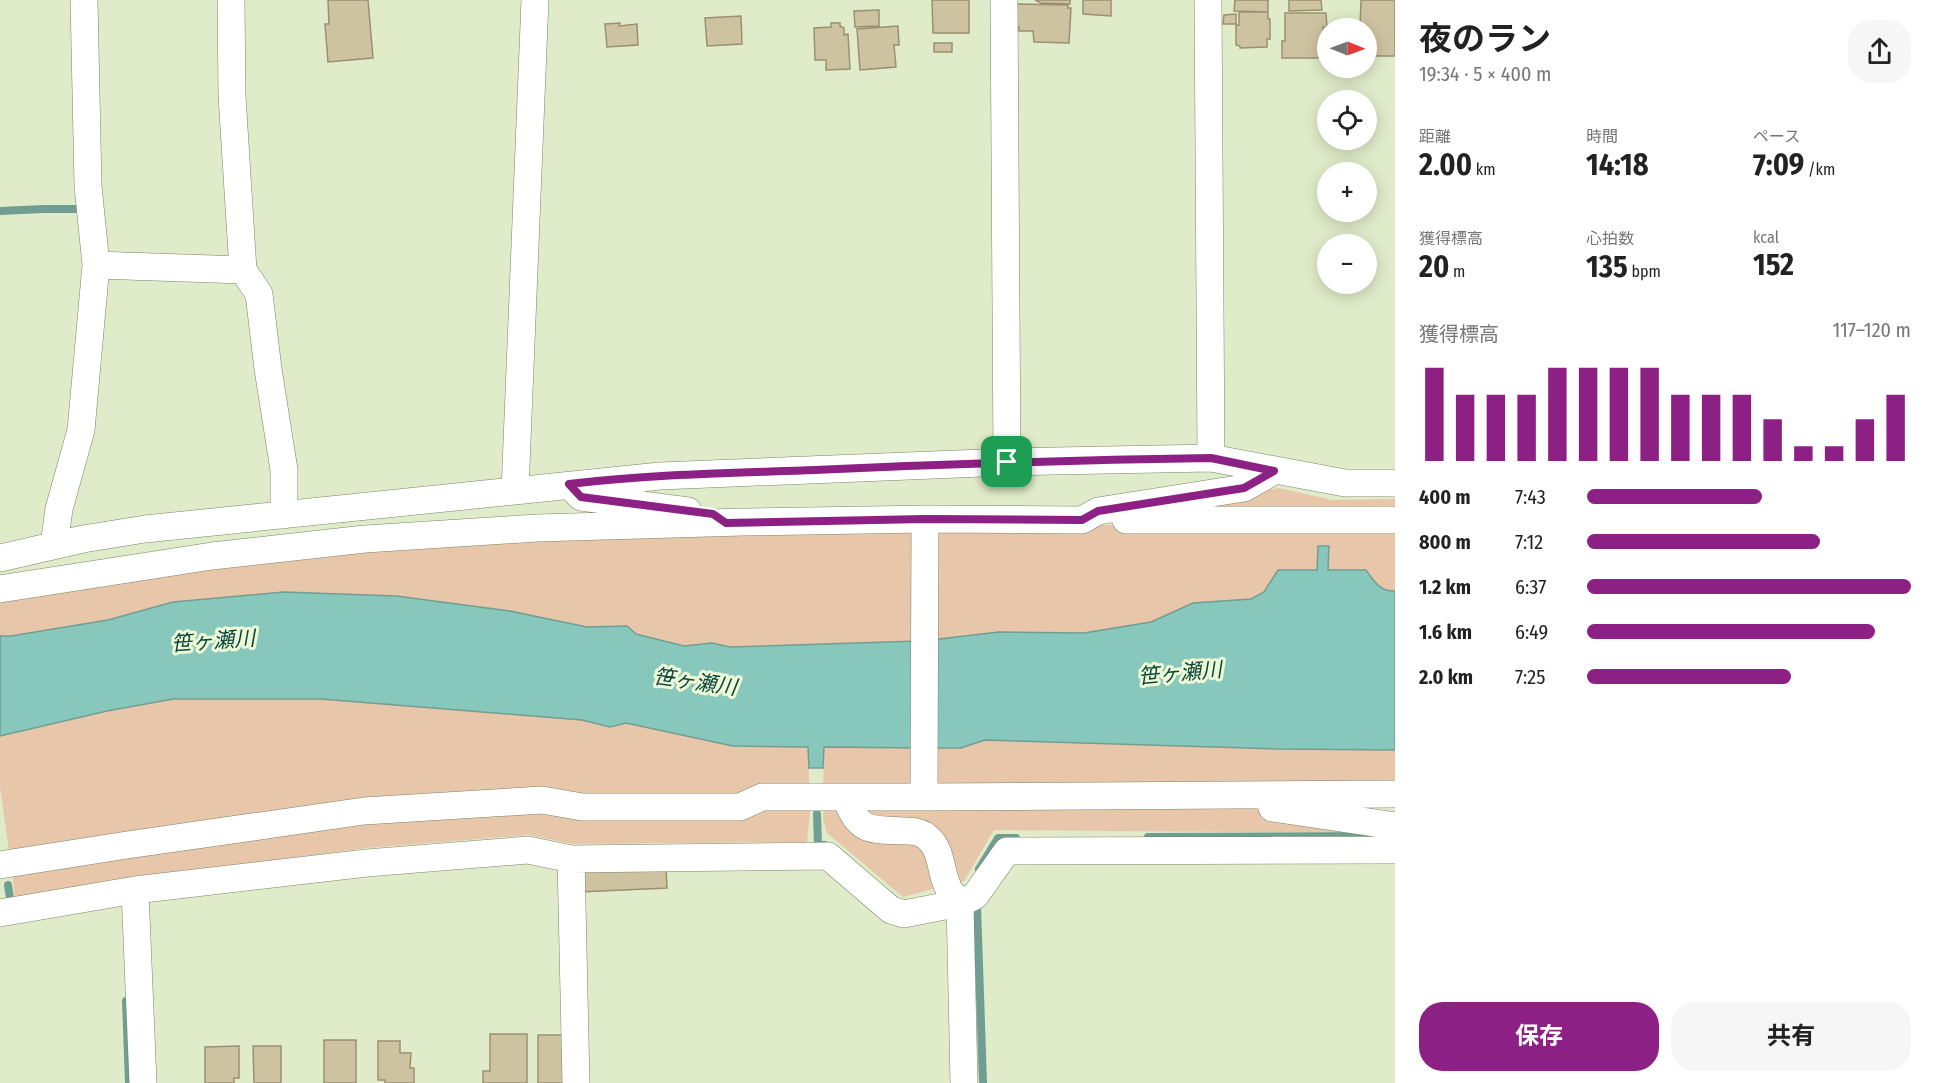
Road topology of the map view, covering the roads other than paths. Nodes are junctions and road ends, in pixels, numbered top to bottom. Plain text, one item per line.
1 (84, 0) edge
2 (231, 0) edge
3 (535, 0) edge
4 (1004, 0) edge
5 (1208, 0) edge
6 (96, 266) junction
7 (243, 270) junction
8 (1211, 458) junction
9 (1007, 462) junction
10 (1274, 471) junction
11 (1395, 483) edge
12 (569, 484) junction
13 (515, 491) junction
14 (284, 515) junction
15 (1082, 520) junction
16 (1395, 520) edge
17 (726, 523) junction
18 (925, 523) junction
19 (54, 545) junction
20 (0, 558) edge
21 (0, 589) edge
22 (924, 794) junction
23 (1241, 794) junction
24 (1395, 794) edge
25 (846, 797) junction
26 (1395, 826) edge
27 (1395, 850) edge
28 (571, 859) junction
29 (0, 865) edge
30 (135, 890) junction
31 (960, 903) junction
32 (0, 913) edge
33 (143, 1083) edge
34 (576, 1083) edge
35 (964, 1083) edge

1 - 6 street
2 - 7 street
3 - 13 street
4 - 9 street
5 - 8 street
6 - 7 street
6 - 19 street
7 - 14 street
8 - 9 street
8 - 10 street
9 - 12 street
10 - 11 street
10 - 15 street
12 - 13 street
12 - 17 street
13 - 14 street
14 - 19 street
15 - 16 street
15 - 18 street
17 - 18 street
17 - 21 street
18 - 22 street
19 - 20 street
22 - 23 street
22 - 25 street
23 - 24 street
23 - 26 street
25 - 29 street
25 - 31 street
27 - 31 street
28 - 30 street
28 - 31 street
28 - 34 street
30 - 32 street
30 - 33 street
31 - 35 street

